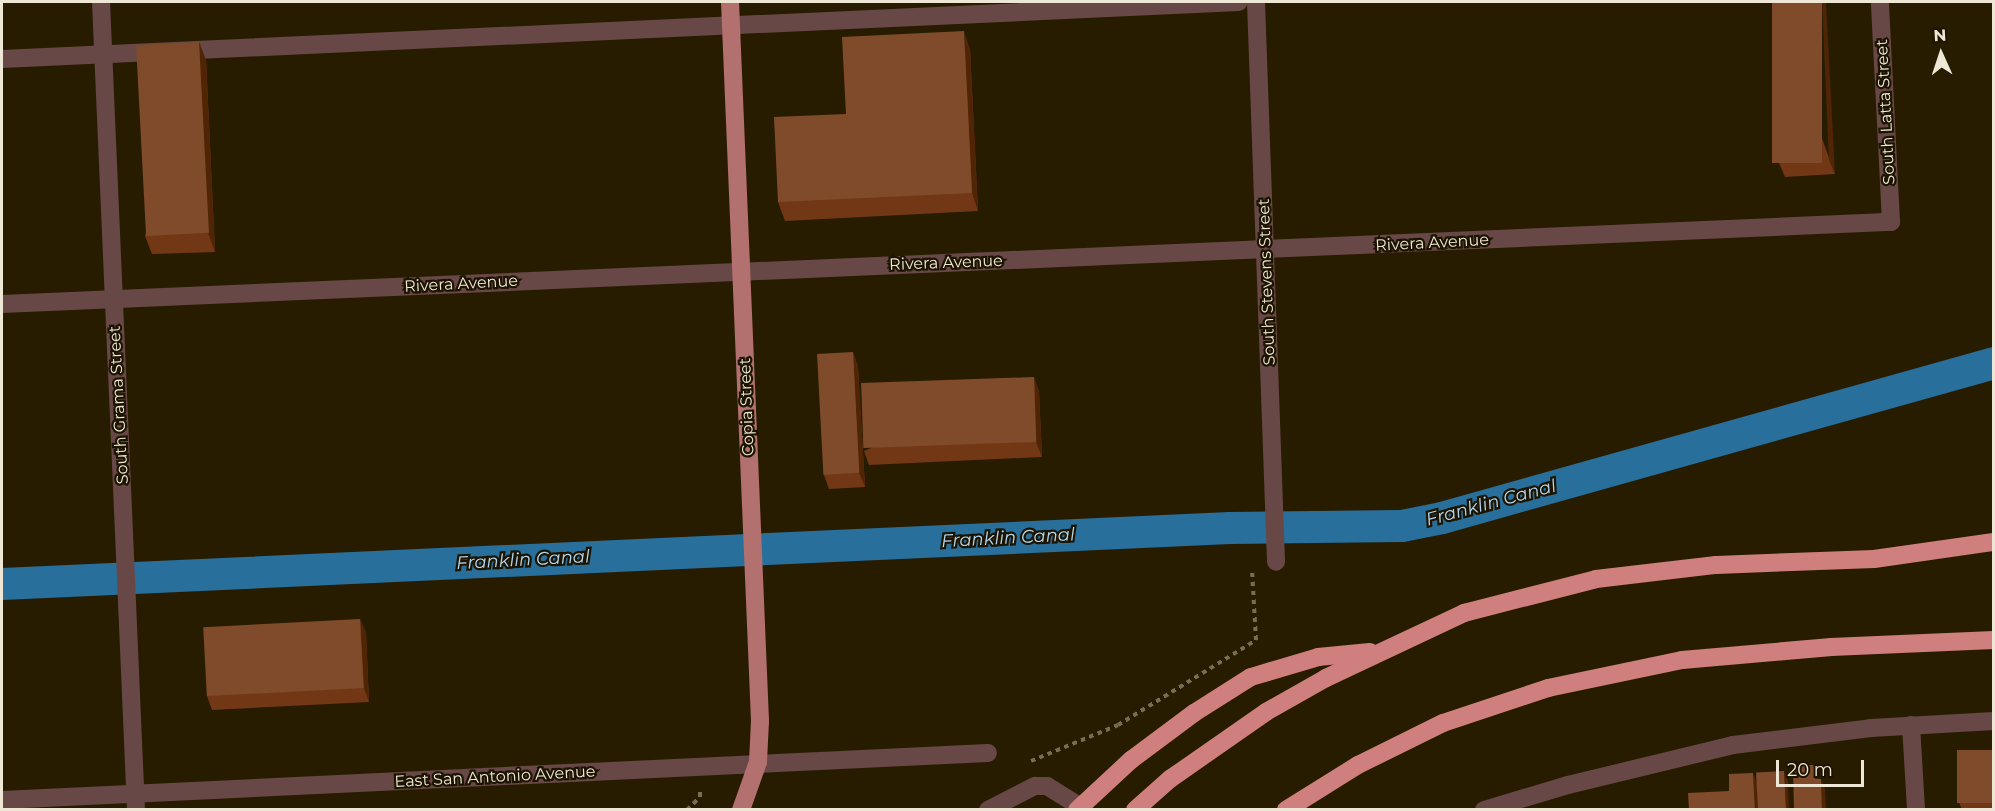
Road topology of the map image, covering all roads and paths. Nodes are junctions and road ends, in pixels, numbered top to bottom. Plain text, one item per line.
1 (101, 2) edge
2 (730, 2) edge
3 (1239, 2) edge
4 (1256, 2) edge
5 (1880, 2) edge
6 (731, 22) junction
7 (104, 54) junction
8 (2, 59) edge
9 (1891, 222) joint
10 (1267, 250) junction
11 (742, 271) junction
12 (115, 299) junction
13 (2, 304) edge
14 (1994, 542) edge
15 (1276, 562) dead end
16 (1252, 570) dead end
17 (1994, 640) edge
18 (1384, 651) junction
19 (1994, 721) edge
20 (1911, 725) junction
21 (988, 753) dead end
22 (758, 762) junction
23 (1028, 763) dead end
24 (2, 800) edge
25 (136, 802) edge
26 (1078, 808) edge
27 (741, 810) edge
28 (988, 810) edge
29 (1135, 810) edge
30 (1286, 810) edge
31 (1484, 810) edge
32 (1916, 810) edge

1 - 7 street, South Grama Street
2 - 6 main road, Copia Street
3 - 6 street
4 - 10 street, South Stevens Street
5 - 9 street, South Latta Street
6 - 7 street
6 - 11 main road, Copia Street
7 - 8 street
7 - 12 street, South Grama Street
9 - 10 street, Rivera Avenue
10 - 11 street, Rivera Avenue
10 - 15 street, South Stevens Street
11 - 12 street, Rivera Avenue
11 - 22 main road, Copia Street
12 - 13 street, Rivera Avenue
12 - 25 street, South Grama Street
14 - 18 highway
16 - 23 path
17 - 30 highway
18 - 26 highway
18 - 29 highway
19 - 20 street
20 - 31 street
20 - 32 street
21 - 22 street, East San Antonio Avenue
22 - 25 street, East San Antonio Avenue
22 - 27 main road, Copia Street
24 - 25 street, East San Antonio Avenue
26 - 28 street

